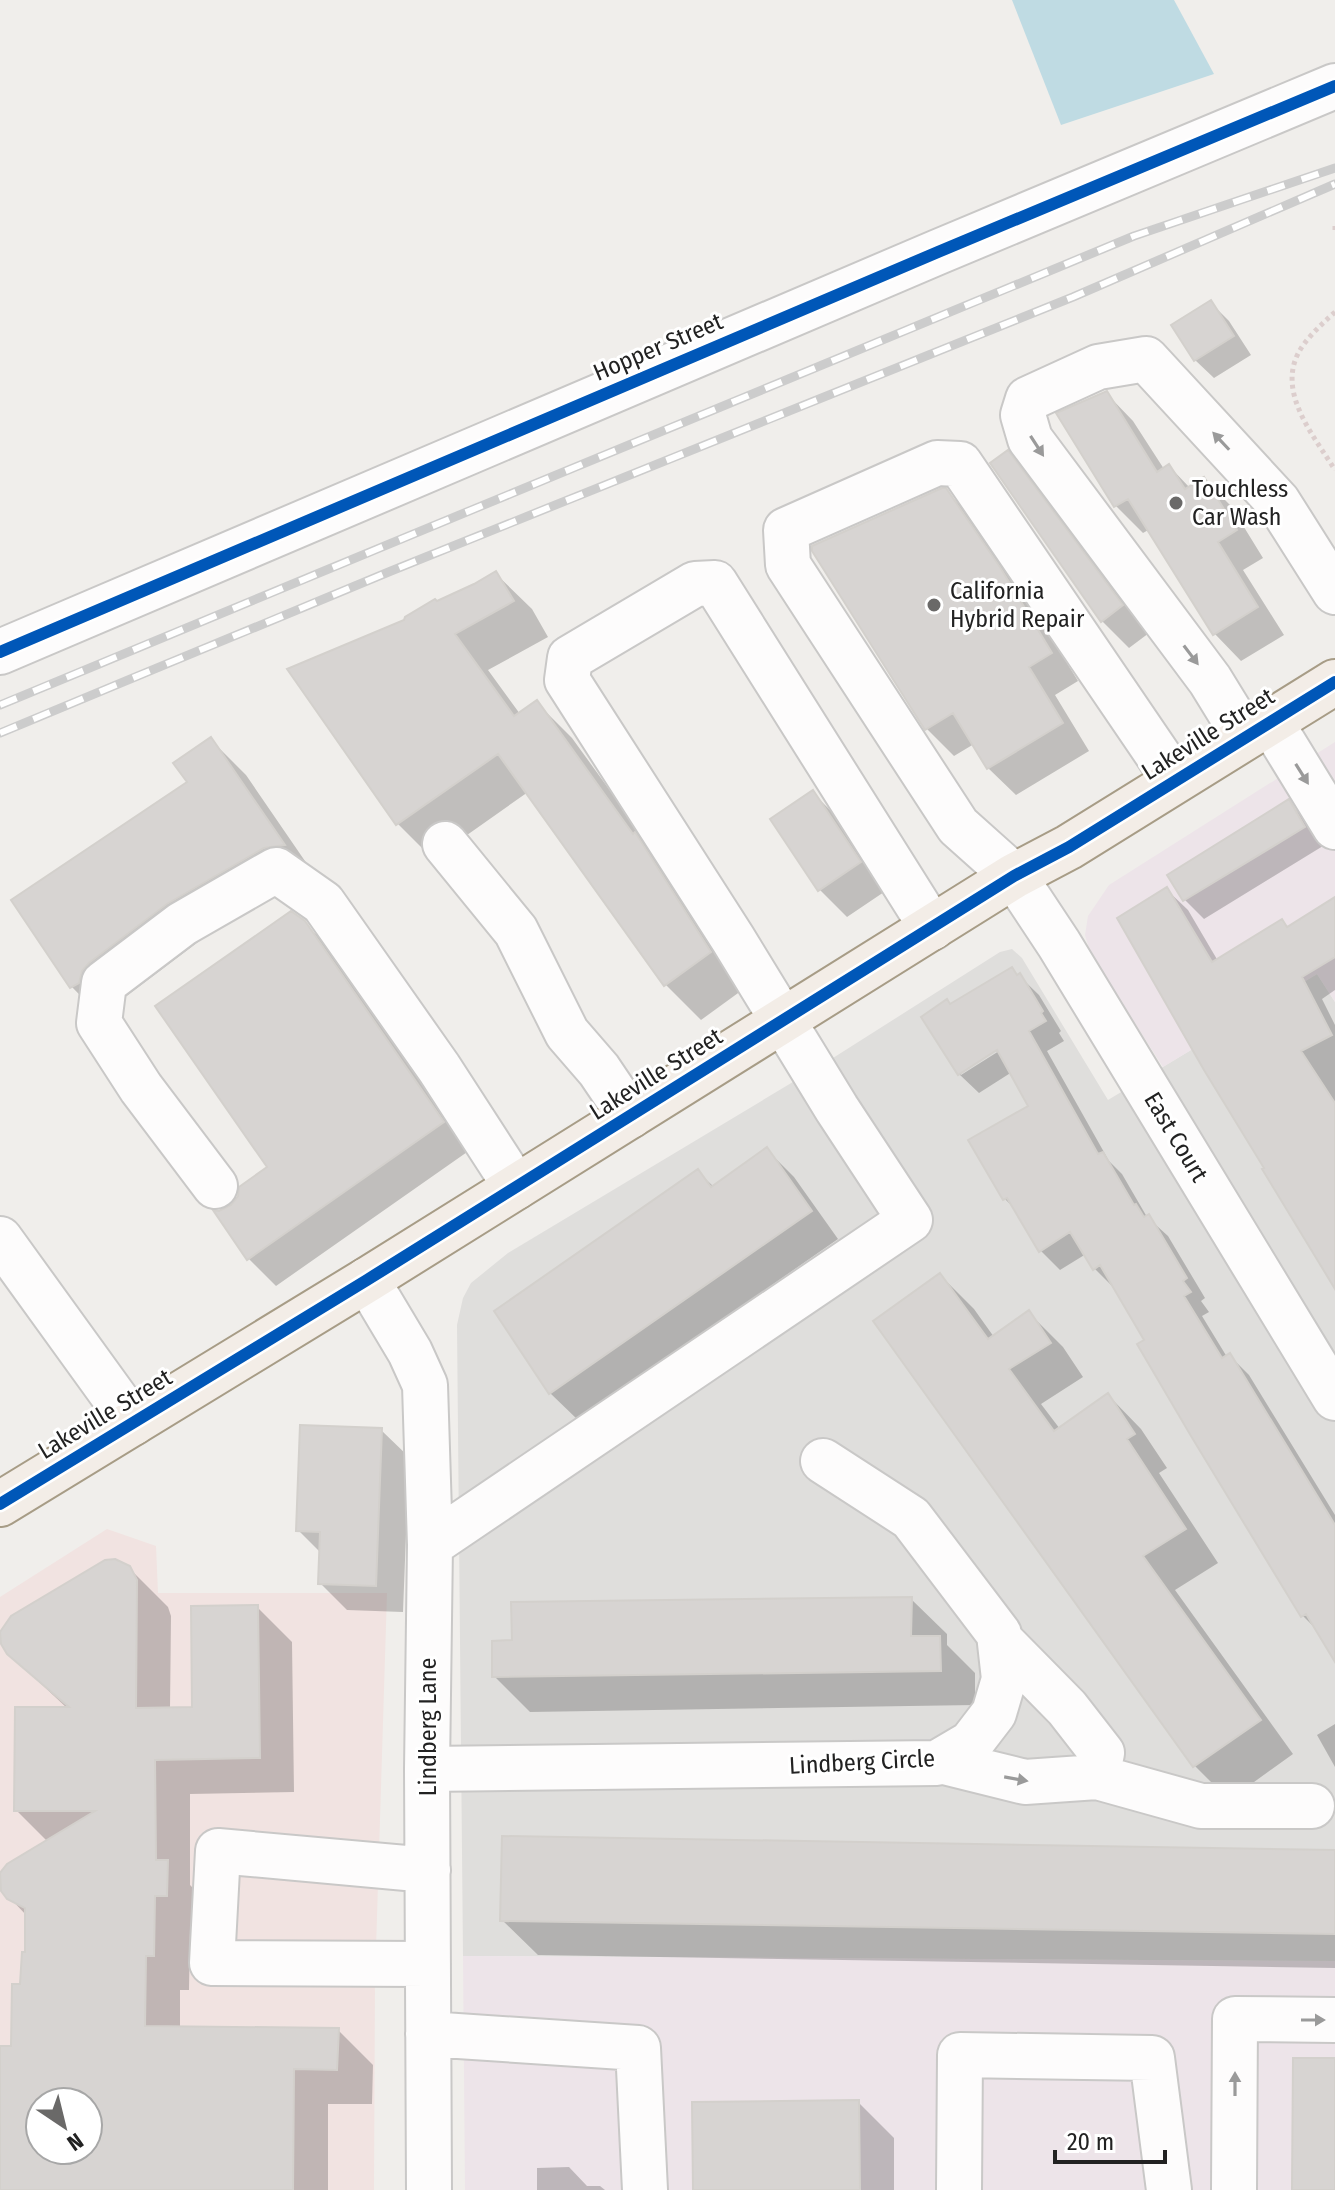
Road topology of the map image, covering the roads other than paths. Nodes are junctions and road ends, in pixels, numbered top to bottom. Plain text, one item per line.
1 (1335, 86) edge
2 (1335, 592) edge
3 (0, 652) edge
4 (1335, 682) edge
5 (1258, 729) junction
6 (1175, 780) junction
7 (1335, 827) edge
8 (445, 844) dead end
9 (1014, 876) junction
10 (932, 928) junction
11 (781, 1021) junction
12 (630, 1116) junction
13 (215, 1186) dead end
14 (516, 1187) junction
15 (0, 1239) edge
16 (367, 1280) junction
17 (1335, 1398) edge
18 (133, 1423) junction
19 (823, 1461) dead end
20 (0, 1504) edge
21 (430, 1545) junction
22 (1002, 1642) junction
23 (940, 1761) junction
24 (427, 1769) junction
25 (1097, 1777) junction
26 (1312, 1806) dead end
27 (428, 1870) junction
28 (428, 1964) junction
29 (1335, 2020) edge
30 (428, 2034) junction
31 (429, 2190) edge
32 (645, 2190) edge
33 (959, 2190) edge
34 (1169, 2190) edge
35 (1234, 2190) edge

1 - 3 street, Hopper Street
2 -> 5 street
4 - 5 main road, Lakeville Street
5 - 6 main road, Lakeville Street
5 -> 7 street
6 - 9 main road, Lakeville Street
6 - 9 street, East Court
8 - 12 street
9 - 10 main road, Lakeville Street
9 - 17 street, East Court
10 - 11 main road, Lakeville Street
10 - 11 street
11 - 12 main road, Lakeville Street
11 - 21 street
12 - 14 main road, Lakeville Street
13 - 14 street
14 - 16 main road, Lakeville Street
15 - 18 street
16 - 18 main road, Lakeville Street
16 - 21 street, Lindberg Lane
18 - 20 main road, Lakeville Street
19 - 22 street
21 - 24 street, Lindberg Lane
22 - 23 street, Lindberg Circle
22 - 25 street
23 - 24 street, Lindberg Circle
23 -> 25 street
24 - 27 street, Lindberg Lane
25 - 26 street
27 - 28 street, Lindberg Lane
27 - 28 street
28 - 30 street, Lindberg Lane
35 -> 29 street
30 - 31 street, Lindberg Lane
30 - 32 street
33 - 34 street

